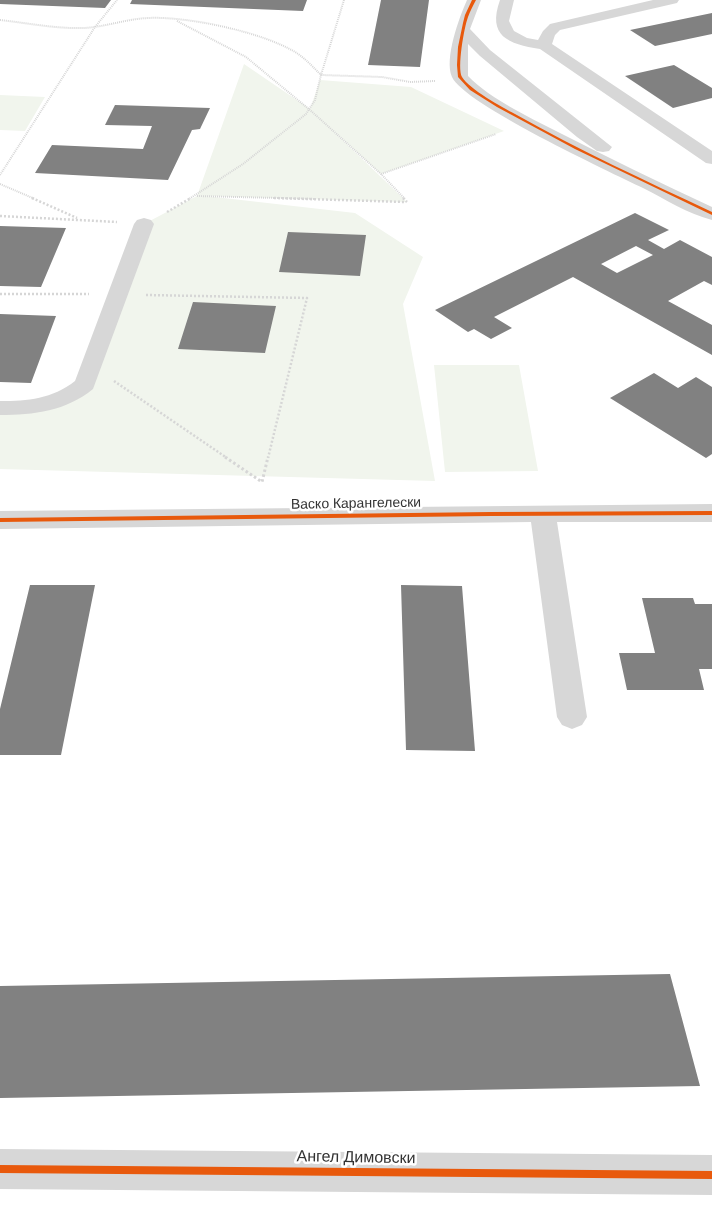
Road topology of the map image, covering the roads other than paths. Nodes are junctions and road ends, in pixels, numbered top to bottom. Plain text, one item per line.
1 (474, 0) edge
2 (507, 0) edge
3 (672, 0) edge
4 (464, 31) junction
5 (544, 44) junction
6 (712, 159) edge
7 (672, 195) junction
8 (712, 214) edge
9 (144, 224) road end
10 (0, 408) edge
11 (712, 513) edge
12 (543, 514) junction
13 (0, 520) edge
14 (572, 717) dead end
15 (0, 1169) edge
16 (712, 1175) edge

1 - 4 street
2 - 5 street
3 - 5 street
4 - 7 street
4 - 7 street
5 - 6 street
7 - 8 street
9 - 10 street
11 - 12 street, Васко Карангелески
12 - 13 street, Васко Карангелески
12 - 14 street
15 - 16 street, Ангел Димовски

